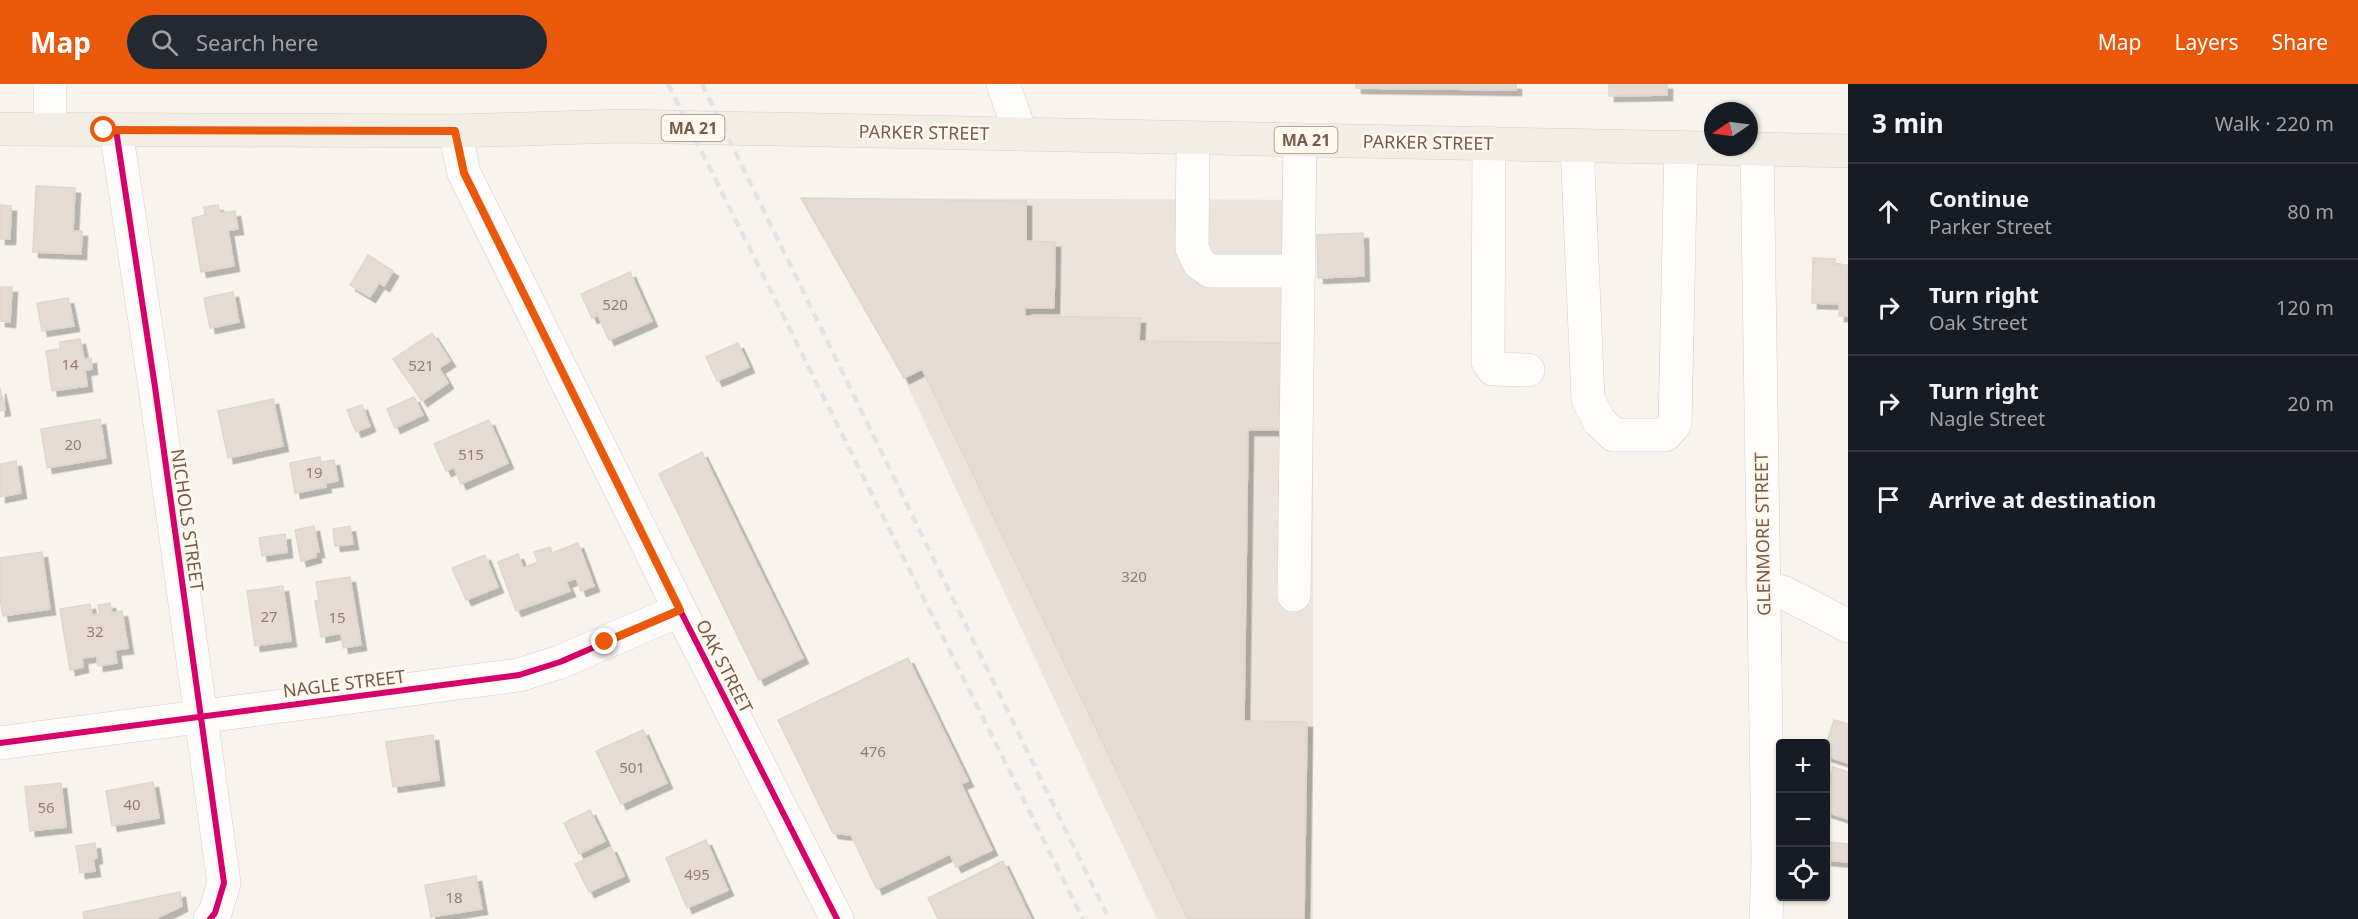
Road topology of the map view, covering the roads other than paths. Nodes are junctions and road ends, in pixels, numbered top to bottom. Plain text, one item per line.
1 (50, 84) edge
2 (1003, 84) edge
3 (50, 128) junction
4 (0, 129) edge
5 (116, 130) junction
6 (455, 131) junction
7 (1021, 134) junction
8 (1193, 138) junction
9 (1300, 140) junction
10 (1489, 143) junction
11 (1577, 145) junction
12 (1681, 147) junction
13 (1704, 147) edge
14 (1758, 148) edge
15 (1848, 151) edge
16 (1757, 156) edge
17 (1299, 271) junction
18 (1528, 370) dead end
19 (1763, 587) junction
20 (1294, 595) dead end
21 (680, 610) junction
22 (1848, 626) edge
23 (199, 717) junction
24 (0, 743) edge
25 (212, 916) edge
26 (837, 919) edge
27 (1766, 919) edge

1 - 3 street
2 - 7 street
3 - 4 main road, PARKER STREET / MA 21
3 - 5 main road, PARKER STREET / MA 21
5 - 6 main road, PARKER STREET / MA 21
5 - 23 street, NICHOLS STREET
6 - 7 main road, PARKER STREET / MA 21
6 - 21 street, OAK STREET
7 - 8 main road, PARKER STREET / MA 21
8 - 9 main road, PARKER STREET / MA 21
8 - 17 street
9 - 10 main road, PARKER STREET / MA 21
9 - 17 street
10 - 11 main road, PARKER STREET / MA 21
10 - 18 street
11 - 12 main road, PARKER STREET / MA 21
11 - 12 street
12 - 13 main road, PARKER STREET / MA 21
14 - 15 main road, PARKER STREET / MA 21
16 - 19 street, GLENMORE STREET
17 - 20 street
19 - 22 street
19 - 27 street, GLENMORE STREET
21 - 23 street, NAGLE STREET
21 - 26 street, OAK STREET
23 - 24 street, NAGLE STREET
23 - 25 street, NICHOLS STREET

